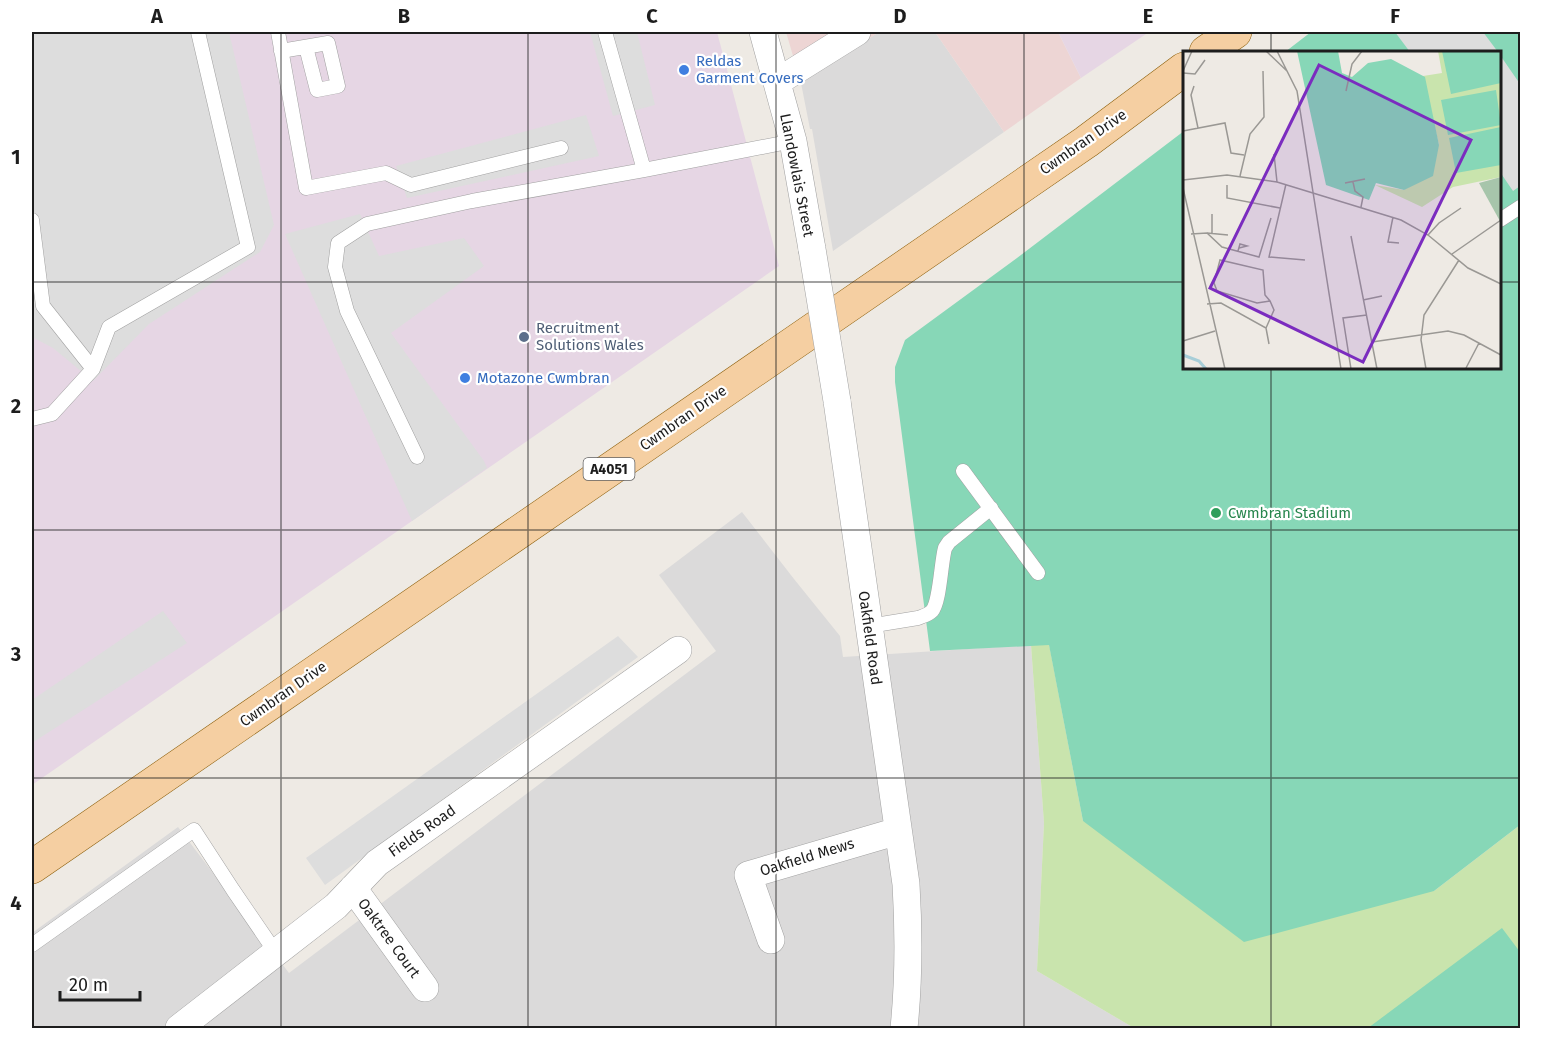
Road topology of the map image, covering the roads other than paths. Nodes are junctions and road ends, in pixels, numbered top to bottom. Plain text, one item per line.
1 (198, 32) edge
2 (278, 32) edge
3 (604, 32) edge
4 (763, 32) edge
5 (857, 32) edge
6 (1235, 32) edge
7 (306, 47) dead end
8 (281, 51) junction
9 (1207, 51) edge
10 (1183, 70) edge
11 (777, 82) junction
12 (793, 141) junction
13 (561, 148) dead end
14 (644, 170) junction
15 (1521, 207) edge
16 (1501, 219) edge
17 (32, 220) edge
18 (812, 249) joint
19 (93, 369) junction
20 (32, 419) edge
21 (417, 457) dead end
22 (963, 471) dead end
23 (991, 508) junction
24 (1038, 573) dead end
25 (869, 626) junction
26 (678, 650) dead end
27 (898, 831) junction
28 (32, 867) edge
29 (352, 888) junction
30 (771, 940) dead end
31 (32, 945) edge
32 (276, 953) junction
33 (425, 988) dead end
34 (179, 1029) edge
35 (904, 1029) edge

1 - 19 lane
2 - 8 lane
3 - 14 lane
4 - 11 street, Llandowlais Street
5 - 11 street
6 - 9 main road
7 - 8 lane
8 - 13 lane
10 - 28 main road, Cwmbran Drive / A4051
11 - 12 street, Llandowlais Street
12 - 14 lane
12 - 18 street, Llandowlais Street
14 - 21 lane
15 - 16 lane
17 - 19 lane
18 - 25 street, Oakfield Road, bridge
19 - 20 lane
22 - 23 lane
23 - 24 lane
23 - 25 lane
25 - 27 street, Oakfield Road
26 - 29 street, Fields Road
27 - 30 street, Oakfield Mews
27 - 35 street, Oakfield Road
29 - 32 street, Fields Road
29 - 33 street, Oaktree Court
31 - 32 lane
32 - 34 street, Fields Road

